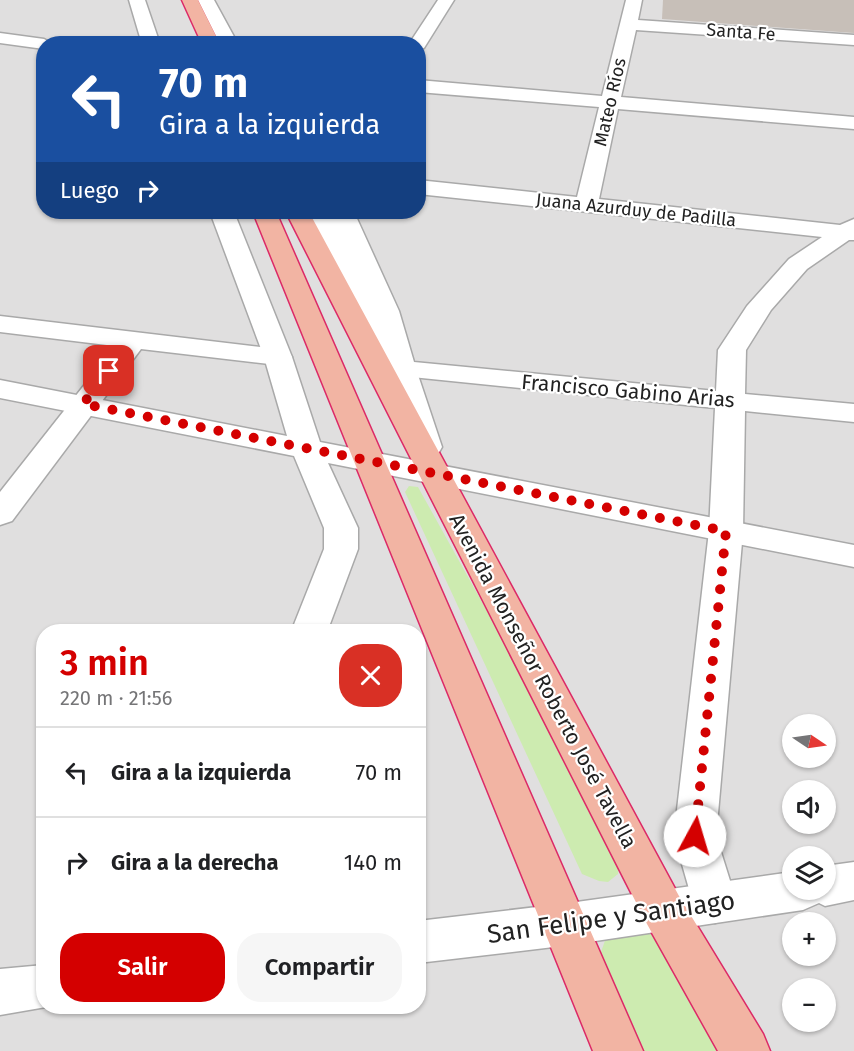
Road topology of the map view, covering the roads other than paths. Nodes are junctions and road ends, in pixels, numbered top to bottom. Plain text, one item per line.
1 (137, 0) edge
2 (190, 0) edge
3 (206, 0) edge
4 (446, 0) edge
5 (634, 0) edge
6 (628, 24) junction
7 (148, 36) edge
8 (207, 36) edge
9 (225, 36) edge
10 (423, 36) edge
11 (0, 38) edge
12 (854, 40) edge
13 (36, 43) edge
14 (426, 87) edge
15 (609, 103) junction
16 (854, 123) edge
17 (426, 188) edge
18 (586, 205) junction
19 (225, 219) edge
20 (267, 219) edge
21 (301, 219) edge
22 (323, 219) edge
23 (345, 219) edge
24 (851, 231) edge
25 (0, 324) edge
26 (135, 339) junction
27 (278, 357) junction
28 (402, 369) junction
29 (0, 389) edge
30 (732, 401) junction
31 (83, 404) junction
32 (854, 413) edge
33 (307, 450) junction
34 (371, 463) junction
35 (435, 474) junction
36 (0, 514) edge
37 (726, 531) junction
38 (854, 555) edge
39 (312, 624) edge
40 (854, 881) edge
41 (836, 884) edge
42 (782, 893) edge
43 (715, 903) junction
44 (663, 910) junction
45 (562, 925) junction
46 (426, 941) edge
47 (36, 988) edge
48 (0, 992) edge
49 (618, 1051) edge
50 (745, 1051) edge

1 - 7 street
2 - 8 highway
3 - 9 street
4 - 10 street
5 - 6 street, Mateo Ríos
6 - 12 street, Santa Fe
6 - 15 street, Mateo Ríos
11 - 13 street
14 - 15 street
15 - 16 street
15 - 18 street, Mateo Ríos
17 - 18 street, Juana Azurduy de Padilla
18 - 24 street, Juana Azurduy de Padilla
19 - 27 street
20 - 34 highway
21 - 35 highway, Avenida Monseñor Roberto José Tavella
22 - 28 street
23 - 28 street
24 - 30 street
25 - 26 street
26 - 27 street
26 - 31 street
27 - 33 street
28 - 30 street, Francisco Gabino Arias
28 - 35 street
29 - 31 street
30 - 32 street, Francisco Gabino Arias
30 - 37 street
31 - 33 street
31 - 36 street
33 - 34 street
33 - 39 street
34 - 35 street
34 - 45 highway
35 - 37 street
35 - 44 highway, Avenida Monseñor Roberto José Tavella
37 - 38 street
37 - 43 street
40 - 41 street
42 - 43 street, San Felipe y Santiago
43 - 44 street, San Felipe y Santiago
44 - 45 street, San Felipe y Santiago
44 - 50 highway, Avenida Monseñor Roberto José Tavella
45 - 46 street, San Felipe y Santiago
45 - 49 highway
47 - 48 street

